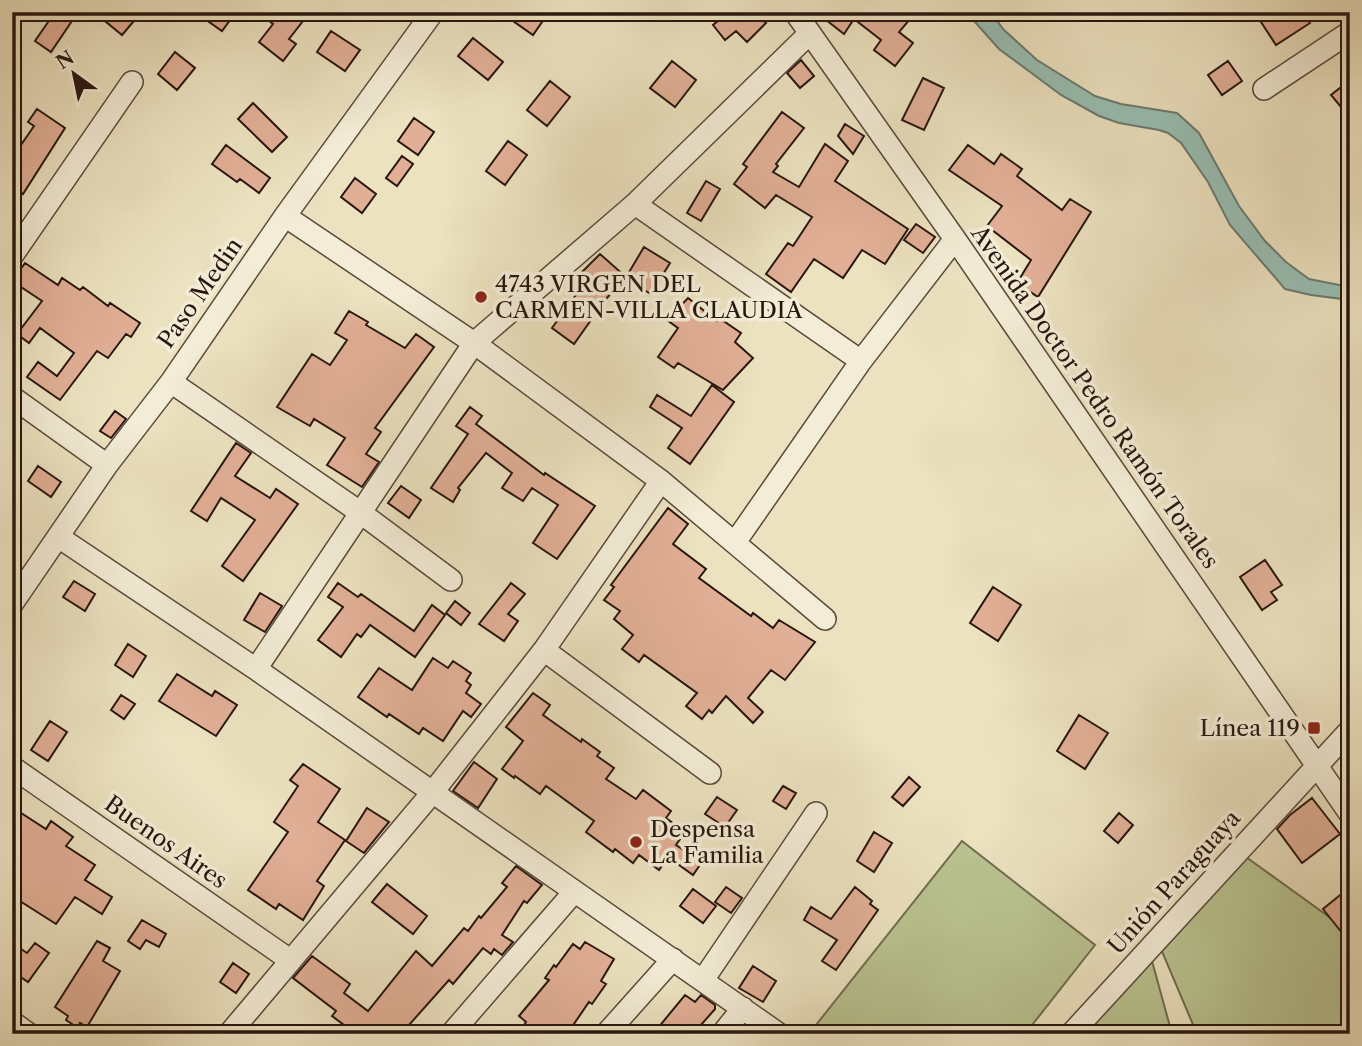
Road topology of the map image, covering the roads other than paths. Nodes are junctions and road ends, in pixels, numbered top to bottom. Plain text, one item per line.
1 (433, 12) edge
2 (795, 12) edge
3 (1350, 32) edge
4 (810, 33) junction
5 (132, 82) dead end
6 (1264, 89) dead end
7 (635, 204) junction
8 (285, 216) junction
9 (955, 239) junction
10 (12, 256) edge
11 (474, 343) junction
12 (861, 361) junction
13 (171, 382) junction
14 (12, 397) edge
15 (107, 465) junction
16 (661, 481) junction
17 (361, 513) junction
18 (60, 538) junction
19 (736, 541) junction
20 (451, 580) dead end
21 (12, 604) edge
22 (825, 619) dead end
23 (544, 650) junction
24 (256, 669) junction
25 (1350, 730) edge
26 (1317, 765) junction
27 (12, 767) edge
28 (710, 773) dead end
29 (432, 793) junction
30 (817, 814) dead end
31 (1350, 814) edge
32 (574, 892) junction
33 (673, 958) junction
34 (289, 960) junction
35 (703, 980) junction
36 (743, 1008) junction
37 (12, 1022) edge
38 (29, 1034) edge
39 (229, 1034) edge
40 (451, 1034) edge
41 (606, 1034) edge
42 (722, 1034) edge
43 (779, 1034) edge
44 (1071, 1034) edge

1 - 8 street, Paso Medin
2 - 4 street, Avenida Doctor Pedro Ramón Torales
3 - 6 street
4 - 7 street
4 - 9 street, Avenida Doctor Pedro Ramón Torales
5 - 10 street
7 - 11 street
7 - 12 street
8 - 11 street
8 - 13 street, Paso Medin
9 - 12 street
9 - 26 street, Avenida Doctor Pedro Ramón Torales
11 - 16 street
11 - 17 street
12 - 19 street
13 - 15 street, Paso Medin
13 - 17 street
14 - 15 street
15 - 18 street, Paso Medin
16 - 19 street
16 - 23 street
17 - 20 street
17 - 24 street
18 - 21 street, Paso Medin
18 - 24 street
19 - 22 street
23 - 28 street
23 - 29 street
24 - 29 street
25 - 26 street, Unión Paraguaya
26 - 31 street, Avenida Doctor Pedro Ramón Torales
26 - 44 street, Unión Paraguaya
27 - 34 street, Buenos Aires
29 - 32 street
29 - 34 street
30 - 35 street
32 - 33 street
32 - 40 street
33 - 35 street
33 - 41 street
34 - 39 street
35 - 36 street
36 - 42 street
36 - 43 street
37 - 38 street

